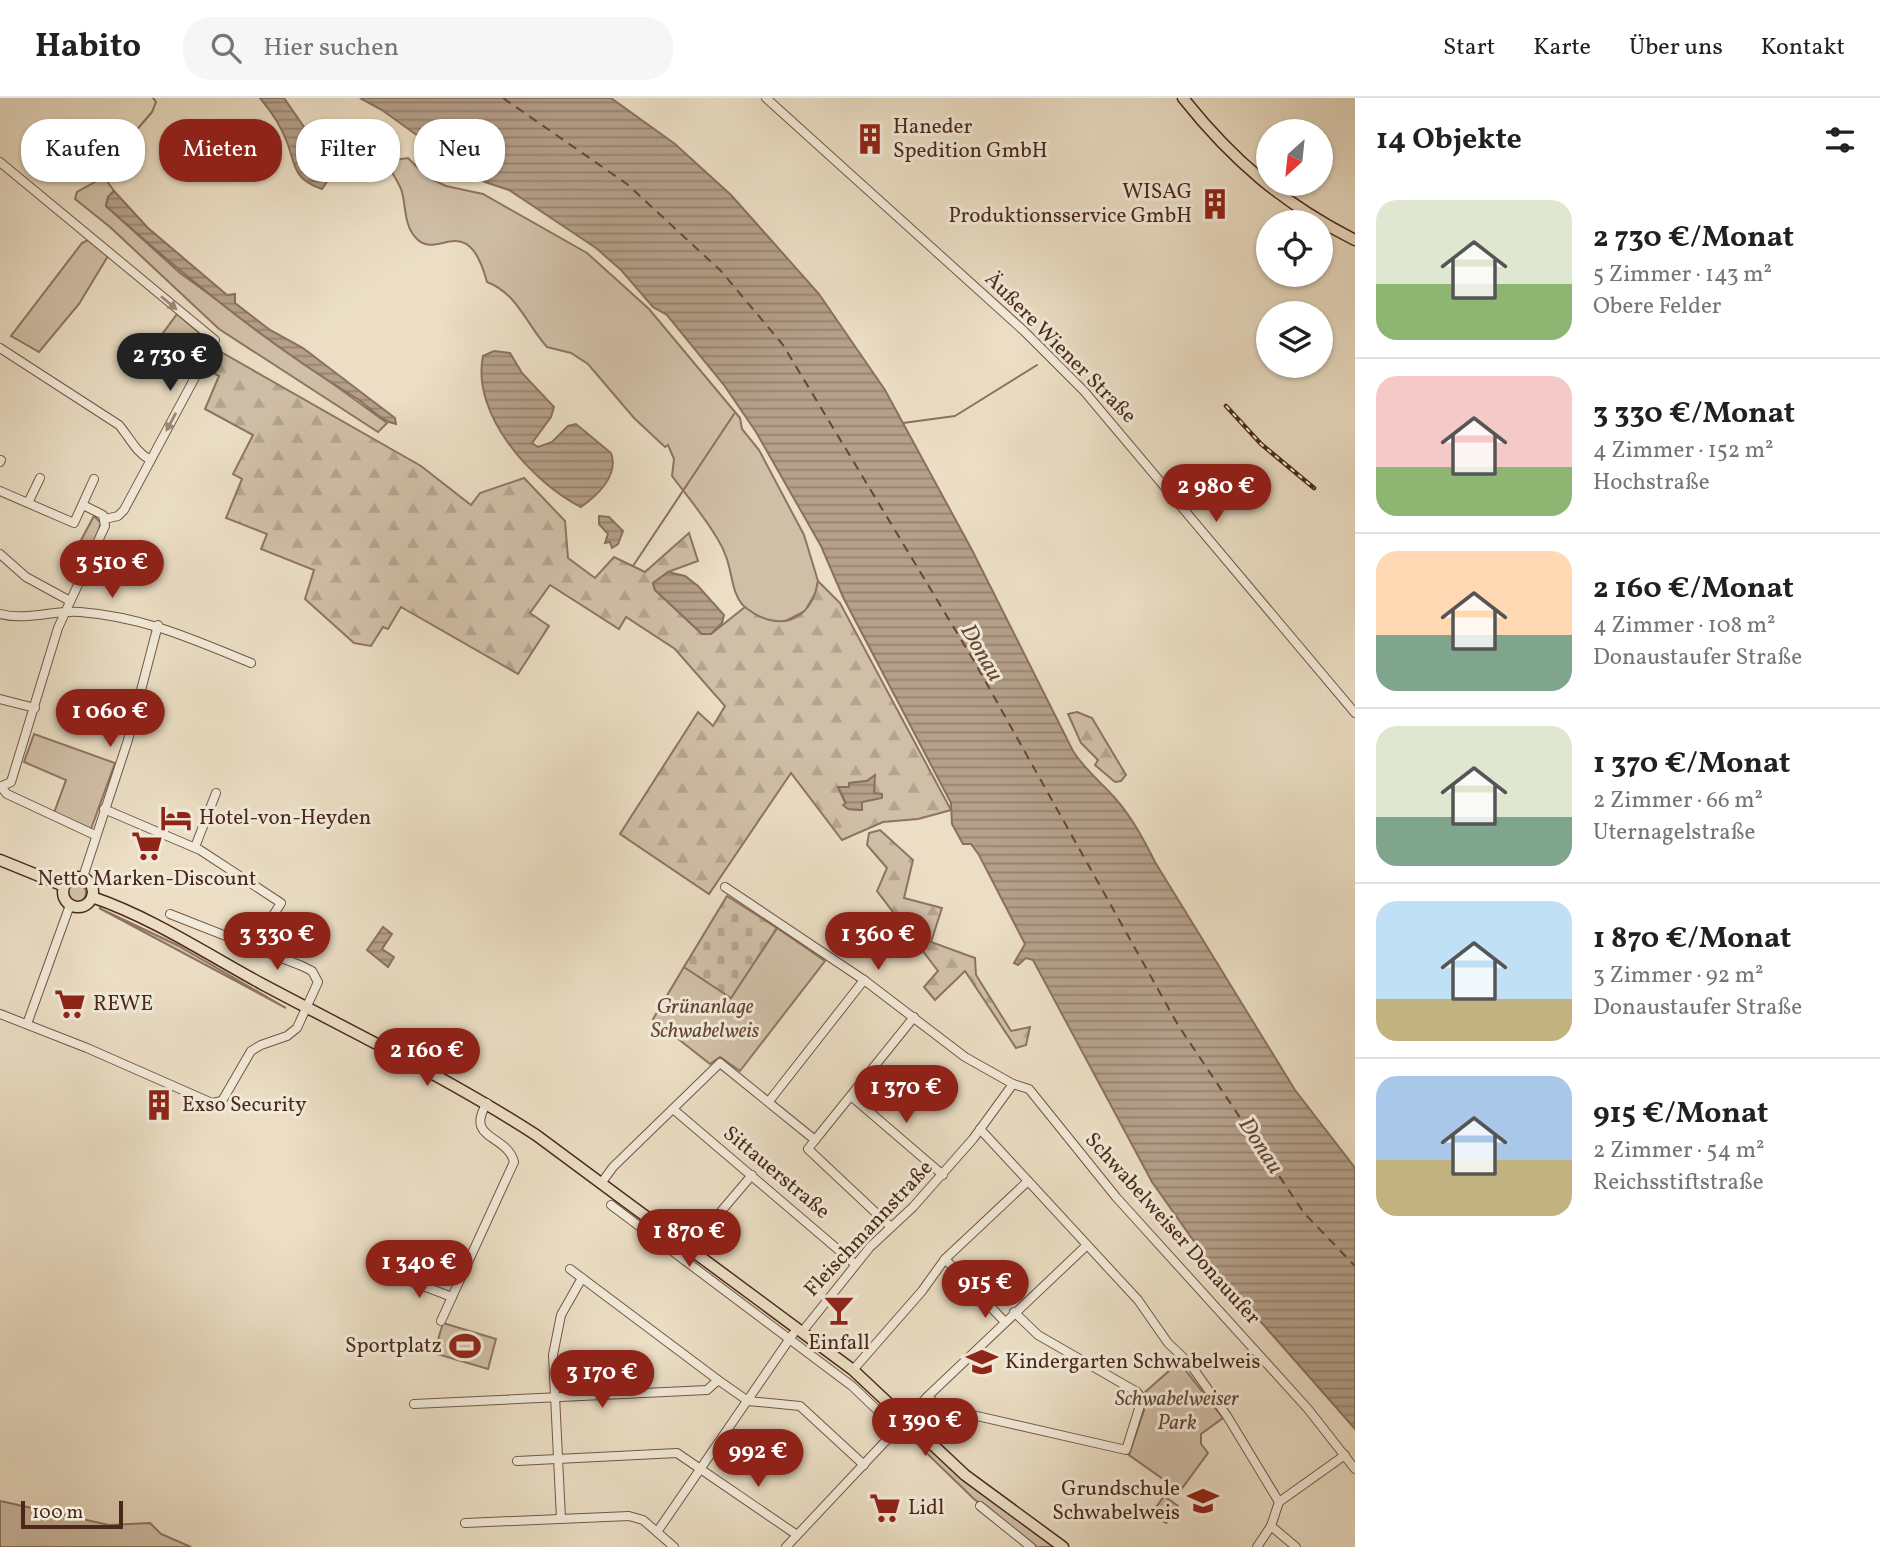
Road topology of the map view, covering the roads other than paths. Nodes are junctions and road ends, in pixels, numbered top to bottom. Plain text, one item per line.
1 (766, 98) edge
2 (1183, 98) edge
3 (0, 162) edge
4 (1355, 240) edge
5 (0, 348) edge
6 (150, 460) junction
7 (40, 478) dead end
8 (94, 480) dead end
9 (0, 491) edge
10 (28, 503) junction
11 (83, 505) junction
12 (105, 519) junction
13 (0, 554) edge
14 (70, 601) junction
15 (64, 612) junction
16 (0, 614) edge
17 (158, 625) junction
18 (251, 663) dead end
19 (0, 699) edge
20 (35, 708) junction
21 (1355, 713) edge
22 (0, 787) edge
23 (216, 793) dead end
24 (104, 809) junction
25 (95, 835) junction
26 (195, 847) junction
27 (0, 860) edge
28 (83, 877) junction
29 (64, 886) junction
30 (725, 887) dead end
31 (92, 897) junction
32 (70, 905) junction
33 (170, 914) dead end
34 (257, 949) junction
35 (864, 980) junction
36 (308, 1007) junction
37 (0, 1014) edge
38 (914, 1017) junction
39 (27, 1024) junction
40 (1013, 1084) junction
41 (851, 1096) junction
42 (770, 1100) junction
43 (486, 1103) junction
44 (673, 1109) junction
45 (980, 1129) junction
46 (815, 1140) junction
47 (751, 1175) junction
48 (943, 1175) junction
49 (1028, 1181) junction
50 (602, 1182) junction
51 (611, 1205) dead end
52 (891, 1227) junction
53 (1086, 1246) junction
54 (689, 1249) junction
55 (945, 1259) junction
56 (855, 1264) junction
57 (570, 1269) dead end
58 (397, 1276) dead end
59 (582, 1278) junction
60 (452, 1297) junction
61 (1014, 1312) junction
62 (441, 1321) dead end
63 (1004, 1321) junction
64 (799, 1330) junction
65 (790, 1338) junction
66 (853, 1370) junction
67 (718, 1380) junction
68 (927, 1397) junction
69 (554, 1398) junction
70 (748, 1401) junction
71 (414, 1404) dead end
72 (908, 1419) junction
73 (898, 1430) junction
74 (1345, 1455) junction
75 (558, 1460) junction
76 (517, 1461) dead end
77 (864, 1465) junction
78 (702, 1468) junction
79 (1355, 1469) edge
80 (1279, 1502) junction
81 (980, 1506) dead end
82 (561, 1519) junction
83 (465, 1523) dead end
84 (1271, 1526) junction
85 (657, 1532) junction
86 (797, 1535) junction
87 (674, 1547) edge
88 (786, 1547) edge
89 (1031, 1547) edge
90 (1063, 1547) edge
91 (1257, 1547) edge
92 (1296, 1547) edge

1 - 21 street, Äußere Wiener Straße
2 - 4 main road
3 -> 6 street
5 - 6 street
6 - 12 street
7 - 10 street
8 - 11 street
9 - 10 street
10 - 11 street
11 - 12 street
12 - 14 street
13 - 14 street
14 - 15 street
15 - 16 street
15 - 17 street
15 - 20 street
17 - 18 street
17 - 24 street
19 - 20 street
20 - 22 street
22 - 25 street
23 - 26 street
24 - 25 street
24 - 26 street
25 - 28 street
26 - 34 street
27 - 29 main road
28 - 29 main road
28 - 31 main road
29 - 32 main road
30 - 35 street, Schwabelweiser Donauufer
31 - 32 main road
31 - 36 main road
32 - 39 street
33 - 34 street
34 - 36 street
35 - 38 street, Schwabelweiser Donauufer
35 - 42 street
36 - 39 street
36 - 43 main road
37 - 39 street
38 - 40 street, Schwabelweiser Donauufer
38 - 41 street
40 - 45 street, Fleischmannstraße
40 - 74 street, Schwabelweiser Donauufer
41 - 46 street
41 - 48 street
42 - 44 street
42 - 46 street
43 - 50 main road
43 - 60 street
44 - 47 street, Sittauerstraße
44 - 50 street
45 - 48 street, Fleischmannstraße
45 - 49 street
46 - 52 street
47 - 54 street
47 - 56 street, Sittauerstraße
48 - 52 street, Fleischmannstraße
49 - 53 street
49 - 55 street
50 - 54 main road
51 - 65 street
52 - 56 street, Fleischmannstraße
53 - 61 street
53 - 80 street
54 - 64 main road
55 - 63 street
55 - 66 street
56 - 64 street, Fleischmannstraße
57 - 59 street
58 - 60 street
59 - 67 street
59 - 69 street
60 - 62 street
61 - 63 street
61 - 68 street
63 - 68 street
64 - 65 street, Fleischmannstraße
64 - 66 main road
65 - 70 street, Fleischmannstraße
65 - 73 street
66 - 72 main road
67 - 69 street
67 - 70 street
68 - 72 street
69 - 71 street
69 - 75 street
70 - 77 street
70 - 78 street, Fleischmannstraße
72 - 73 street
72 - 90 main road
73 - 77 street
74 - 79 street, Schwabelweiser Donauufer
74 - 80 street
75 - 76 street
75 - 78 street
75 - 82 street
77 - 86 street
78 - 85 street, Fleischmannstraße
78 - 86 street
80 - 84 street
81 - 89 street
82 - 83 street
82 - 85 street
84 - 91 street
84 - 92 street
85 - 87 street
86 - 88 street

